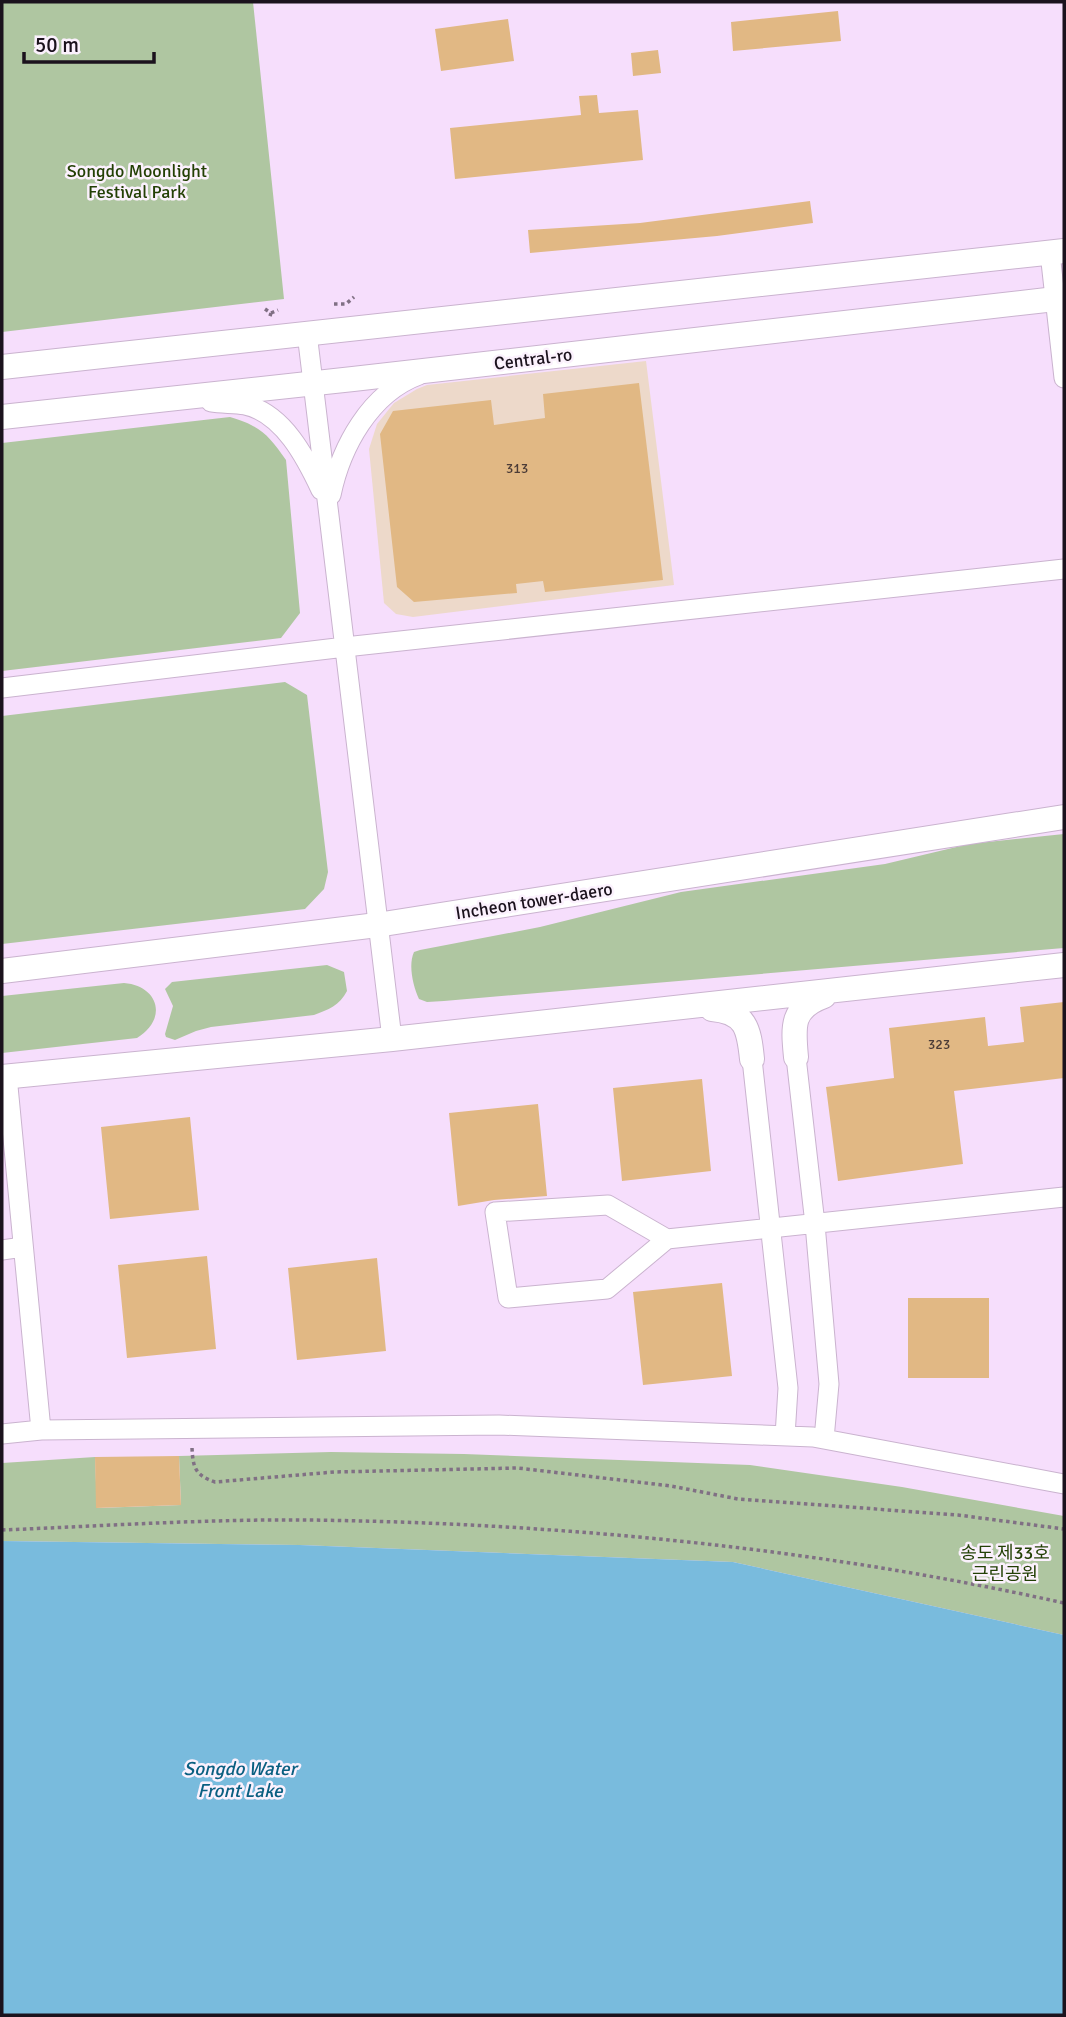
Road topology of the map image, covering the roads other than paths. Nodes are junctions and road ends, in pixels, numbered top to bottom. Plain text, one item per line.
1 (1057, 252) edge
2 (1060, 298) edge
3 (307, 333) junction
4 (2, 367) edge
5 (437, 370) junction
6 (1064, 378) edge
7 (313, 384) junction
8 (161, 400) junction
9 (2, 416) edge
10 (329, 519) junction
11 (1064, 569) edge
12 (345, 647) junction
13 (2, 688) edge
14 (1064, 817) edge
15 (377, 925) junction
16 (1064, 965) edge
17 (2, 971) edge
18 (835, 992) junction
19 (694, 1007) junction
20 (392, 1039) junction
21 (796, 1057) joint
22 (752, 1059) joint
23 (4, 1077) edge
24 (1064, 1198) edge
25 (816, 1224) junction
26 (771, 1228) junction
27 (667, 1239) junction
28 (23, 1247) junction
29 (2, 1250) edge
30 (41, 1430) junction
31 (2, 1434) edge
32 (785, 1436) junction
33 (824, 1439) junction
34 (1064, 1484) edge

1 - 2 street
1 - 3 main road
2 - 5 main road, Central-ro
2 - 6 street
3 - 4 main road
3 - 7 street
5 - 7 main road, Central-ro
5 - 10 street
7 - 8 main road, Central-ro
7 - 10 street
8 - 9 main road, Central-ro
8 - 10 street
10 - 12 street
11 - 12 street
12 - 13 street
12 - 15 street
14 - 15 main road, Incheon tower-daero
15 - 17 main road, Incheon tower-daero
15 - 20 street
16 - 18 main road
18 - 19 main road
18 - 21 main road
19 - 20 main road
19 - 22 main road
20 - 23 main road
21 - 25 street
22 - 26 street
23 - 28 street
24 - 25 street
25 - 26 street
25 - 33 street
26 - 27 street
26 - 32 street
27 - 27 street
28 - 29 street
28 - 30 street
30 - 31 street
30 - 32 street
32 - 33 street
33 - 34 street

